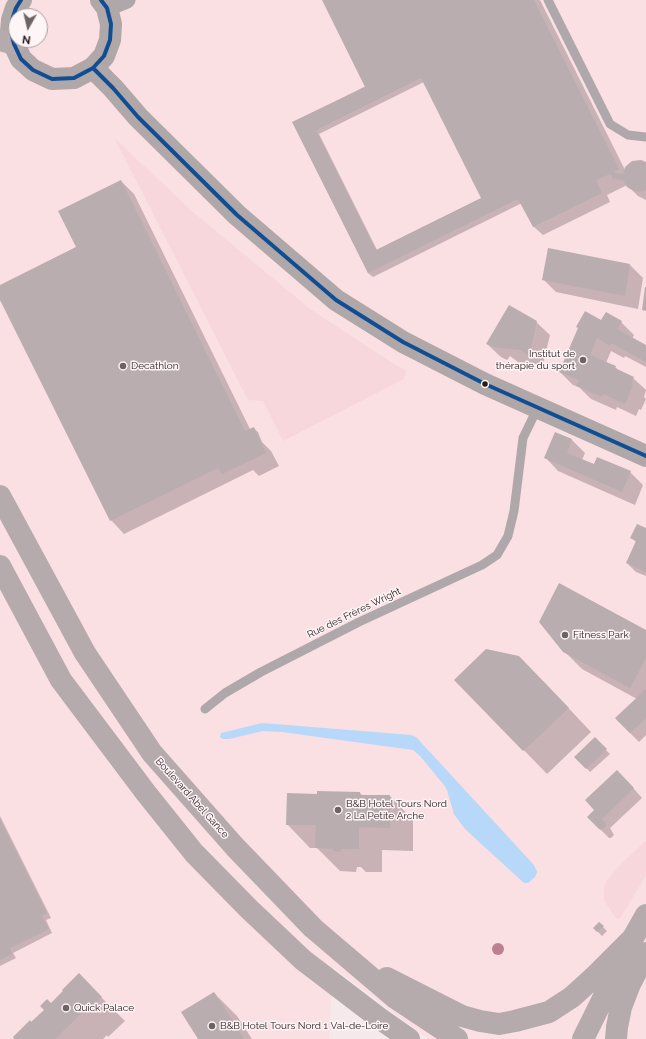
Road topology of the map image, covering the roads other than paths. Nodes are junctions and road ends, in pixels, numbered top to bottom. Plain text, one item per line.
1 (21, 0) edge
2 (127, 0) edge
3 (548, 0) edge
4 (104, 4) edge
5 (6, 20) edge
6 (7, 42) edge
7 (93, 68) junction
8 (646, 137) edge
9 (538, 407) junction
10 (646, 456) edge
11 (1, 498) edge
12 (0, 566) edge
13 (205, 710) dead end
14 (646, 915) edge
15 (313, 928) junction
16 (639, 945) edge
17 (409, 1039) edge
18 (457, 1039) edge
19 (583, 1039) edge
20 (616, 1039) edge

1 - 5 street
2 - 4 street
3 - 8 lane
4 - 7 street
5 - 6 street
6 - 7 street
7 - 9 street
9 - 10 street
9 - 13 lane, Rue des Frères Wright
11 - 15 main road, Boulevard Abel Gance
12 - 17 main road
14 - 16 main road
15 - 16 main road
15 - 18 main road, Boulevard Abel Gance
16 - 19 main road
16 - 20 main road

